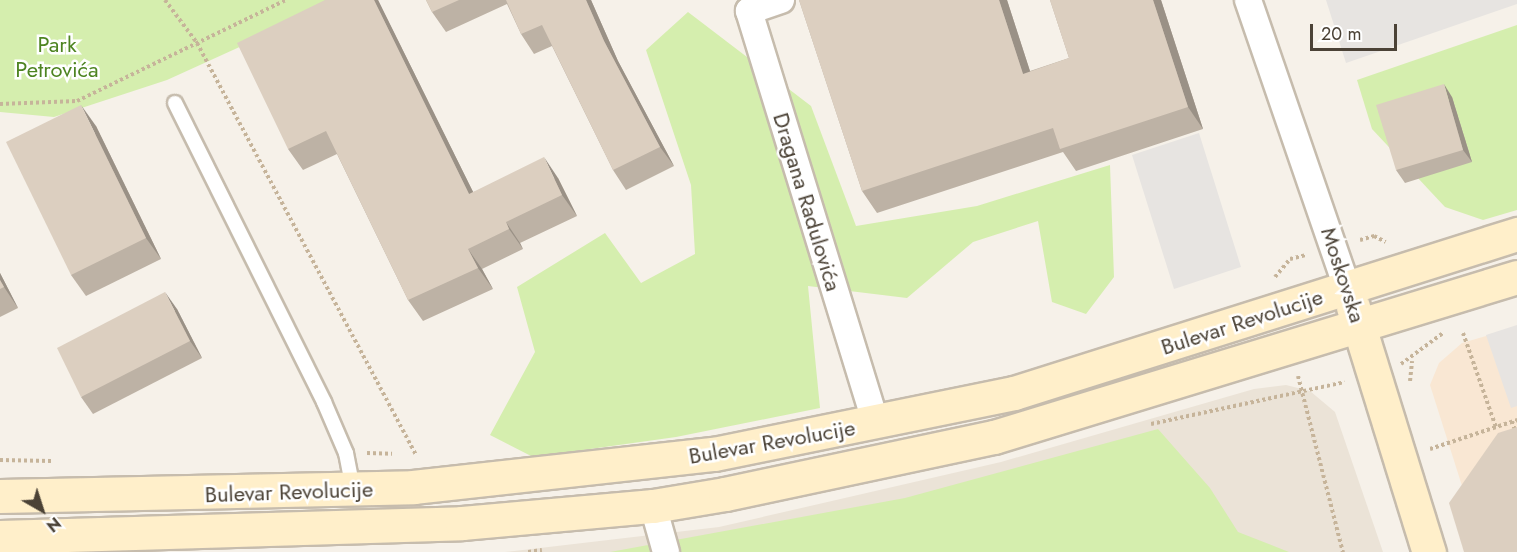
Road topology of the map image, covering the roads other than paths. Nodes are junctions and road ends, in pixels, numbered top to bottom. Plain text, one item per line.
1 (781, 0) edge
2 (1248, 0) edge
3 (175, 103) dead end
4 (1517, 234) edge
5 (1517, 277) edge
6 (1347, 287) junction
7 (1359, 327) junction
8 (876, 424) junction
9 (353, 490) junction
10 (0, 496) edge
11 (653, 506) junction
12 (0, 537) edge
13 (666, 552) edge
14 (1429, 552) edge

1 - 8 street, Dragana Radulovića
2 - 6 street, Moskovska
3 - 9 lane
4 - 6 main road, Bulevar Revolucije
5 - 7 main road, Bulevar Revolucije
6 - 7 main road, Moskovska
6 - 8 main road, Bulevar Revolucije
7 - 11 main road, Bulevar Revolucije
7 - 14 main road, Moskovska
8 - 9 main road, Bulevar Revolucije
9 - 10 main road, Bulevar Revolucije
11 - 12 main road, Bulevar Revolucije
11 - 13 street

